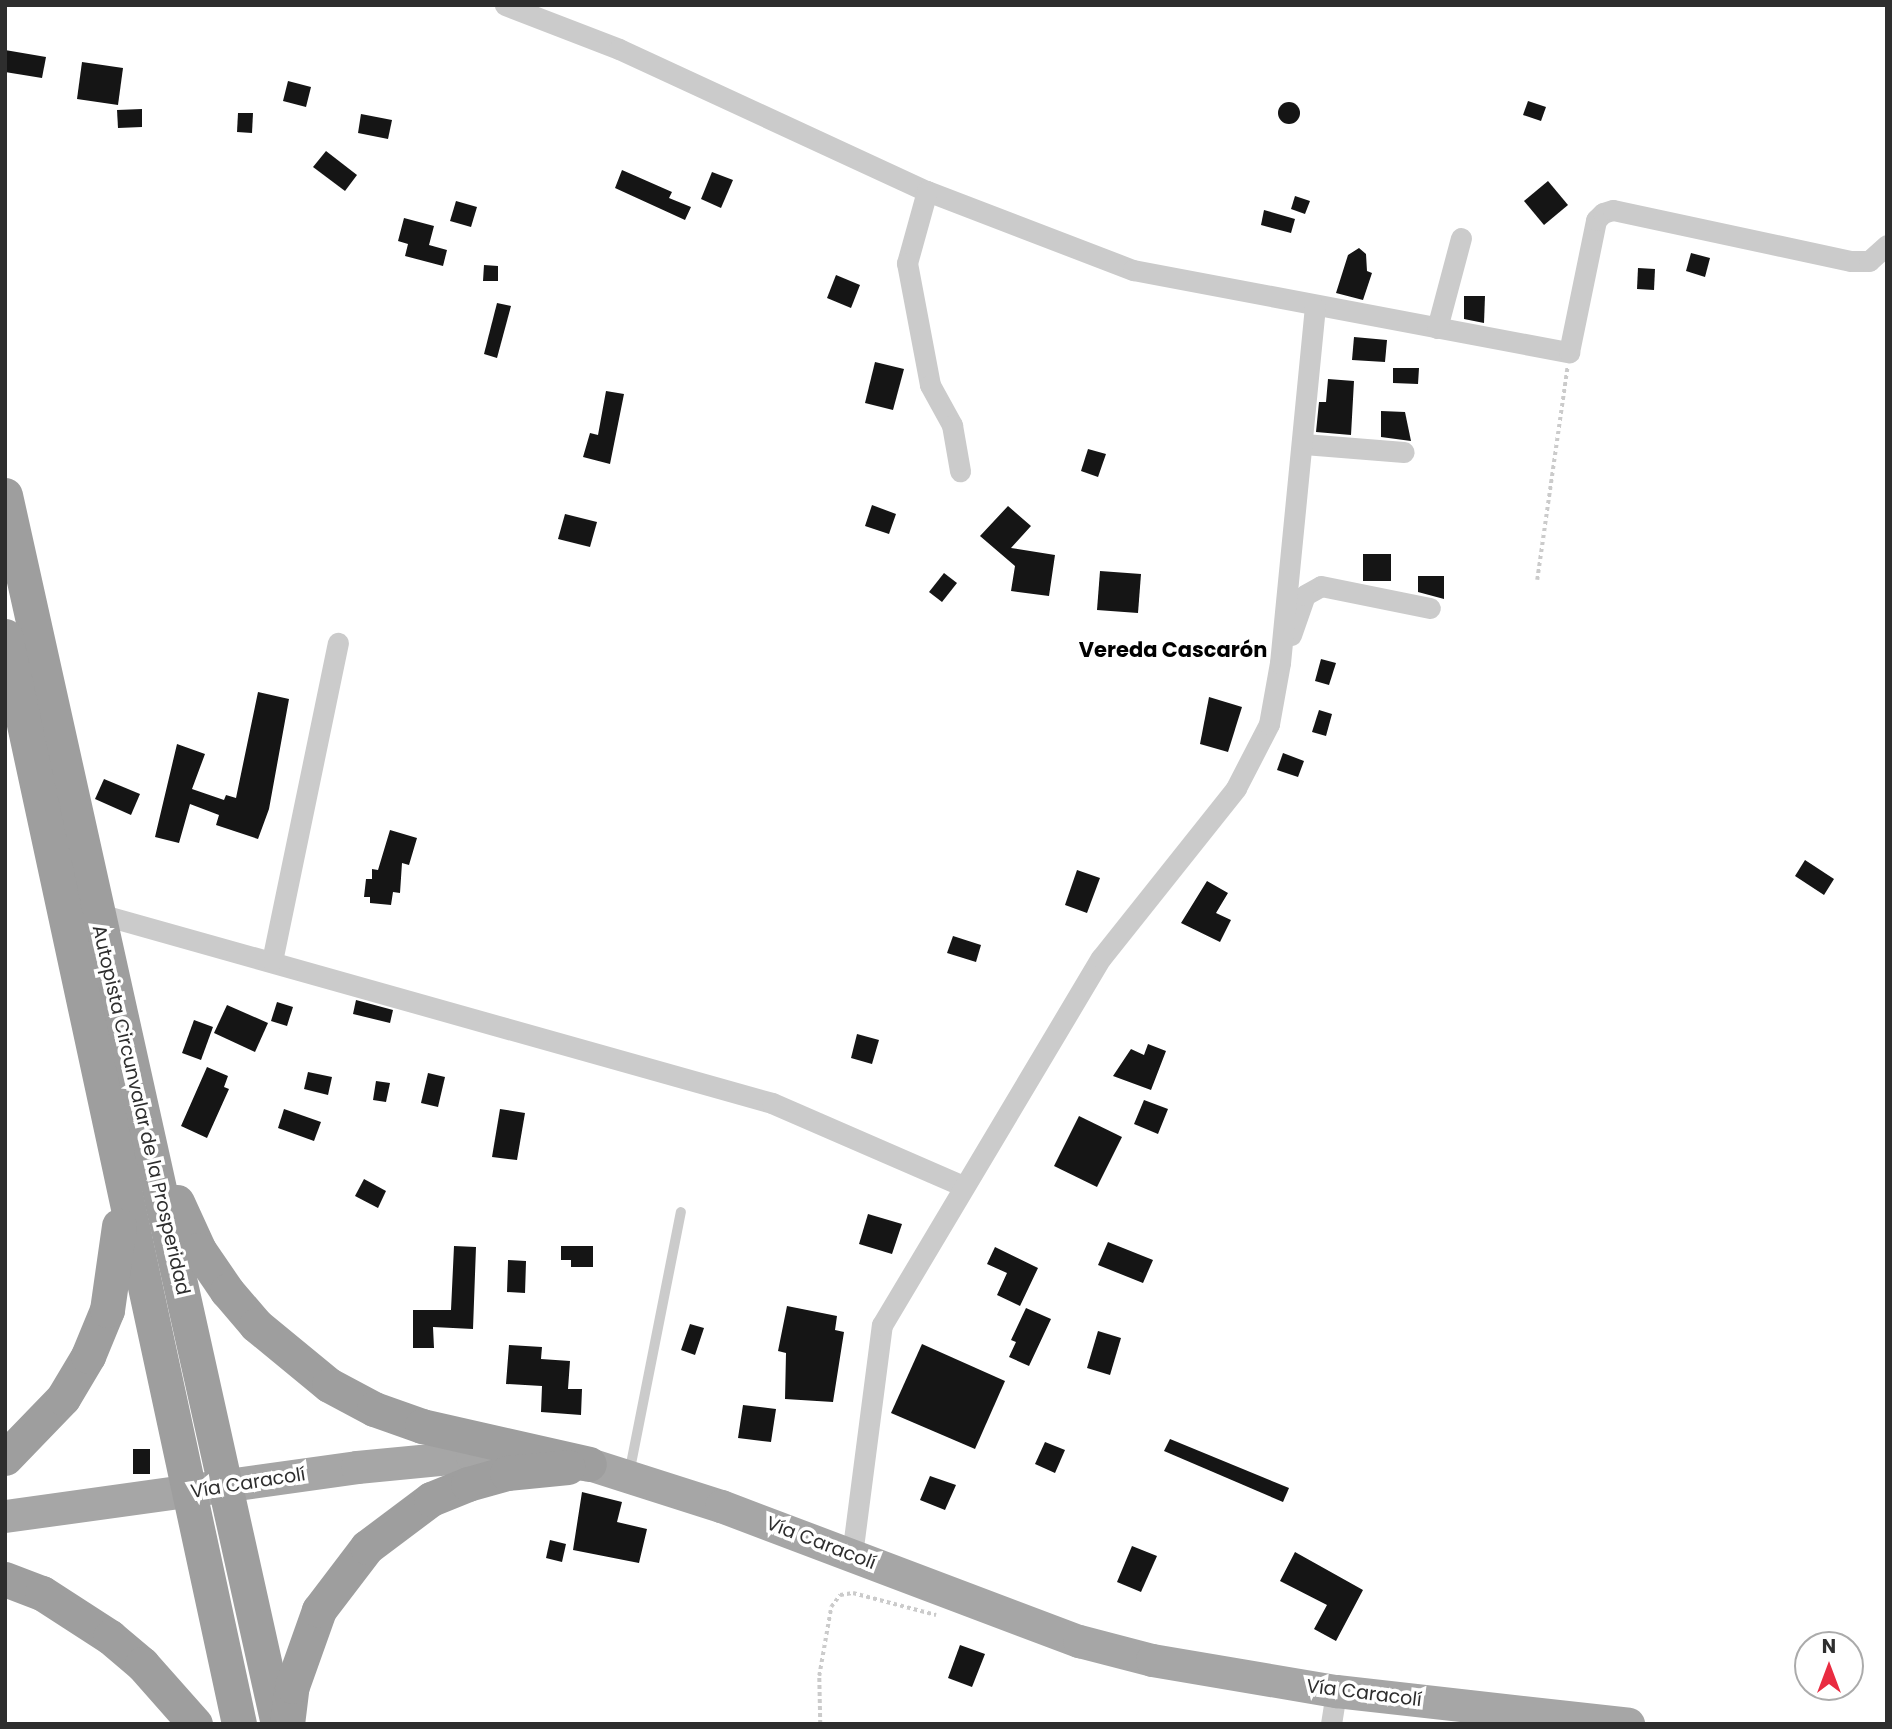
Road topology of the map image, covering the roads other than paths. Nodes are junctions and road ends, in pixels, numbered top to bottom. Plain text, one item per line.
1 (505, 5) edge
2 (927, 191) junction
3 (1461, 238) dead end
4 (1887, 245) edge
5 (1315, 308) junction
6 (1437, 328) junction
7 (1304, 444) junction
8 (1404, 452) dead end
9 (960, 471) dead end
10 (5, 495) edge
11 (1430, 608) dead end
12 (5, 636) edge
13 (338, 643) dead end
14 (1280, 663) junction
15 (96, 913) junction
16 (272, 961) junction
17 (121, 1023) junction
18 (115, 1163) junction
19 (964, 1186) junction
20 (681, 1212) dead end
21 (5, 1458) edge
22 (589, 1464) junction
23 (629, 1477) junction
24 (5, 1516) edge
25 (852, 1555) junction
26 (5, 1578) edge
27 (1336, 1691) junction
28 (195, 1724) edge
29 (239, 1724) edge
30 (278, 1724) edge
31 (287, 1724) edge
32 (1331, 1724) edge
33 (1628, 1724) edge

1 - 2 street
2 - 5 street
2 - 9 street
3 - 6 street
4 - 6 street
5 - 6 street
5 - 7 street
7 - 8 street
7 - 14 street
10 - 15 highway, Autopista Circunvalar de la Prosperidad
11 - 14 street
12 - 18 highway, Autopista Circunvalar de la Prosperidad
13 - 16 street
14 - 19 street
15 - 16 street
15 - 17 highway, Autopista Circunvalar de la Prosperidad
16 - 19 street
17 - 22 highway
17 - 30 highway, Autopista Circunvalar de la Prosperidad
18 - 21 highway
18 - 29 highway, Autopista Circunvalar de la Prosperidad
19 - 25 street
20 - 23 lane
22 - 23 main road, Vía Caracolí
22 - 24 main road, Vía Caracolí
22 - 31 highway
23 - 25 main road, Vía Caracolí
25 - 27 main road, Vía Caracolí
26 - 28 highway
27 - 32 street
27 - 33 main road, Vía Caracolí

